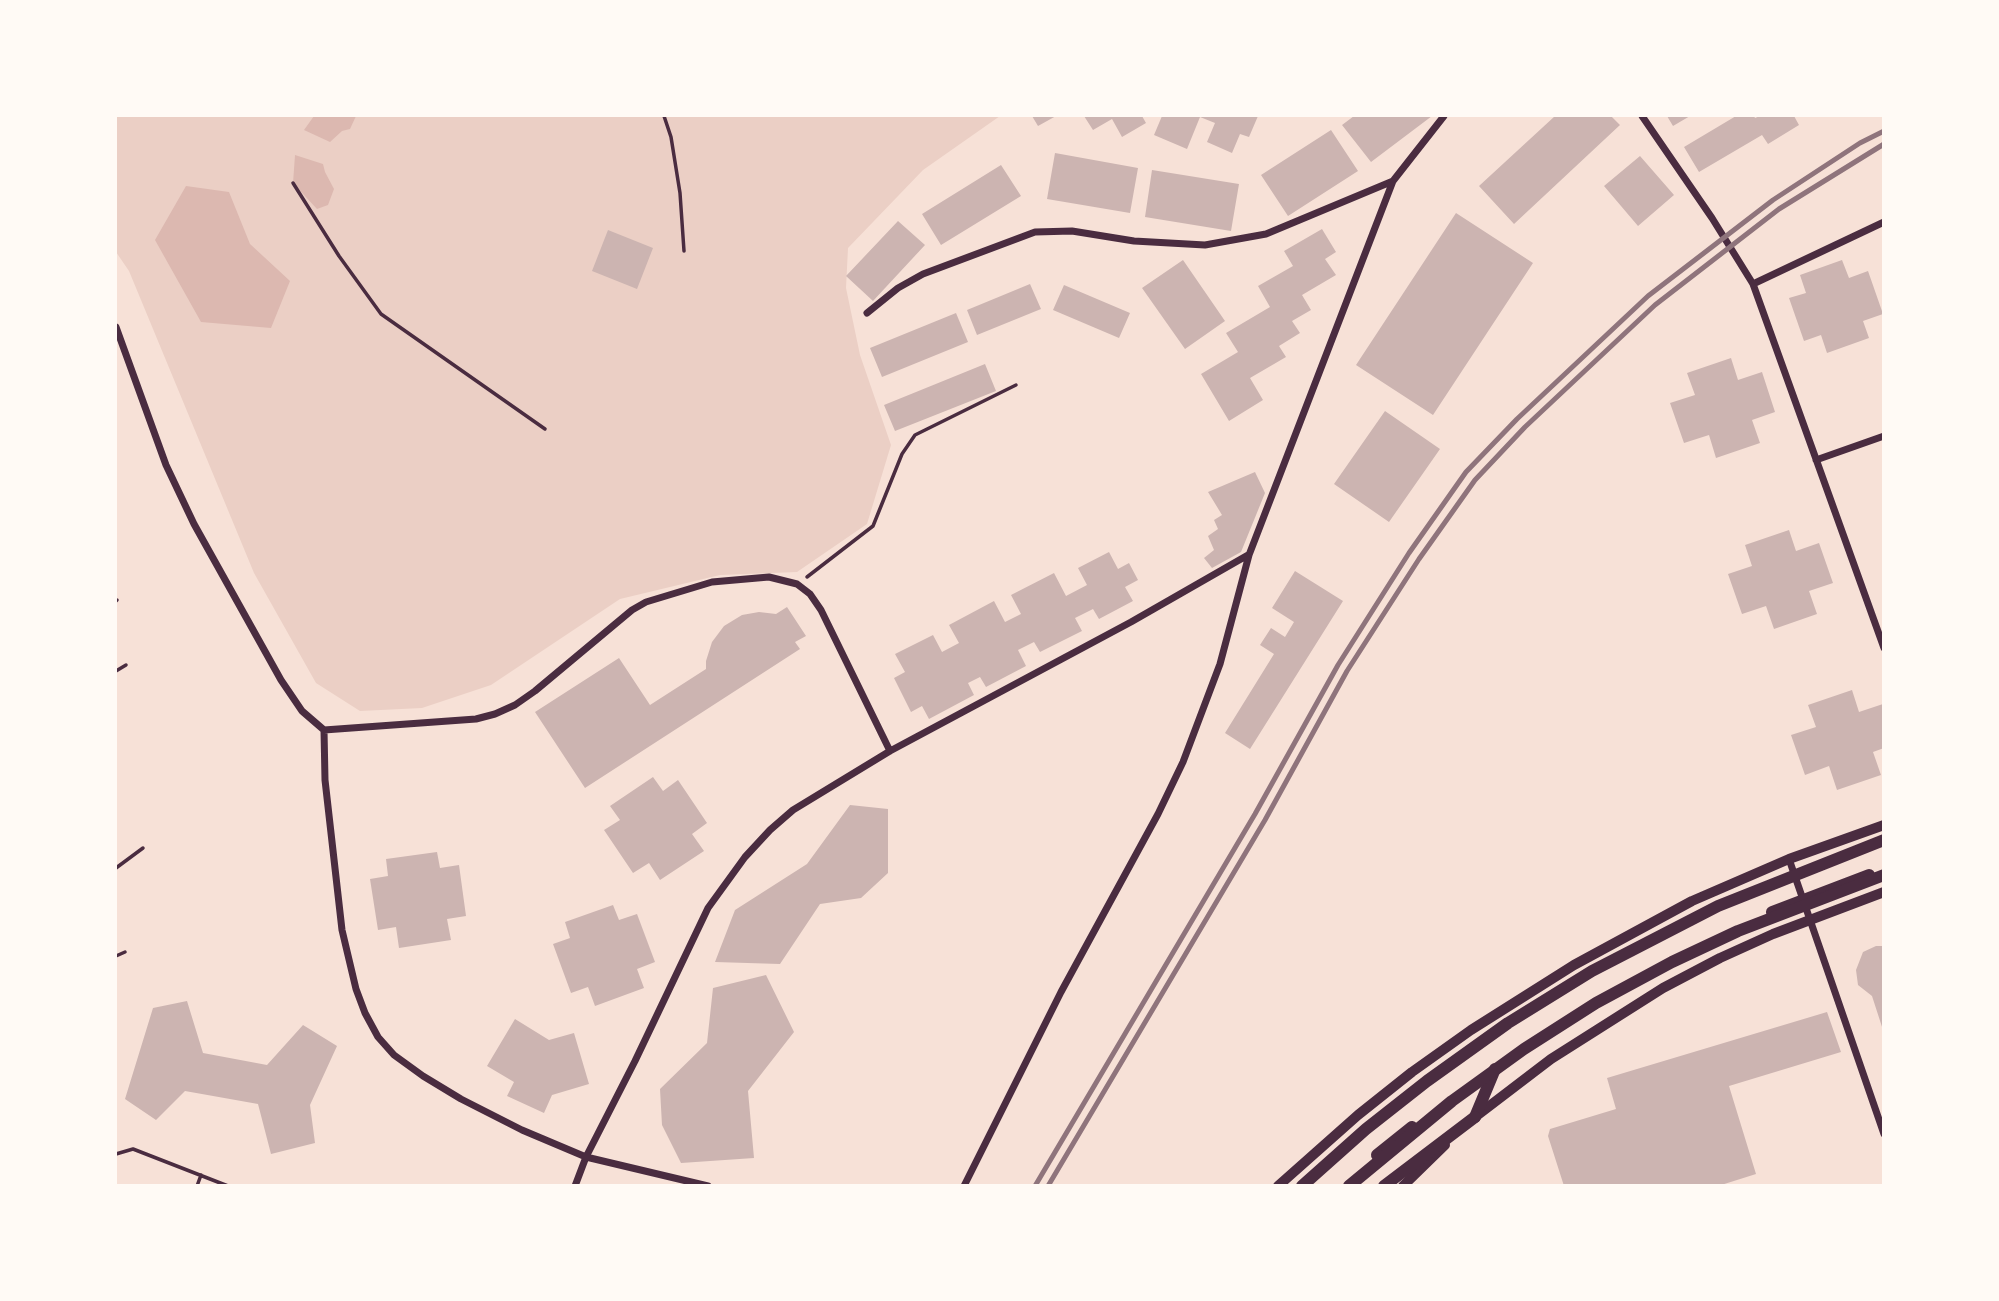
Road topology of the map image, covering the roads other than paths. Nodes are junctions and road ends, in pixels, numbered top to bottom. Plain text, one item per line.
1 (1444, 116) edge
2 (1642, 116) edge
3 (1393, 181) junction
4 (1884, 222) edge
5 (1753, 284) junction
6 (867, 313) dead end
7 (116, 327) edge
8 (1884, 436) edge
9 (1816, 460) junction
10 (1249, 555) junction
11 (1884, 648) edge
12 (126, 665) dead end
13 (116, 671) edge
14 (324, 730) junction
15 (890, 751) junction
16 (1884, 825) edge
17 (1884, 842) edge
18 (143, 848) dead end
19 (1789, 859) junction
20 (116, 868) edge
21 (1884, 872) edge
22 (1796, 876) junction
23 (1884, 891) edge
24 (1804, 898) junction
25 (1811, 918) junction
26 (125, 952) dead end
27 (116, 956) edge
28 (1497, 1063) junction
29 (1475, 1117) junction
30 (1884, 1134) edge
31 (116, 1154) edge
32 (586, 1157) junction
33 (201, 1175) junction
34 (197, 1185) edge
35 (228, 1185) edge
36 (575, 1185) edge
37 (708, 1185) edge
38 (964, 1185) edge
39 (1278, 1185) edge
40 (1302, 1185) edge
41 (1308, 1185) edge
42 (1343, 1185) edge
43 (1349, 1185) edge
44 (1384, 1185) edge
45 (1403, 1185) edge

1 - 3 street
2 - 5 street
3 - 6 street
3 - 10 street
4 - 5 street
5 - 9 street
7 - 14 street
8 - 9 street
9 - 11 street
10 - 15 street
10 - 38 street
12 - 13 lane
14 - 15 street
14 - 32 street
15 - 32 street
16 - 19 main road
17 - 22 main road
17 - 40 main road
18 - 20 lane
19 - 22 street
19 - 39 main road
21 - 24 main road
21 - 43 main road
22 - 24 street
22 - 41 main road
23 - 25 main road
24 - 25 street
24 - 28 main road
25 - 29 main road
25 - 30 street
26 - 27 lane
28 - 29 main road
28 - 42 main road
29 - 44 main road
29 - 45 main road
31 - 33 lane
32 - 36 street
32 - 37 street
33 - 34 lane
33 - 35 lane

